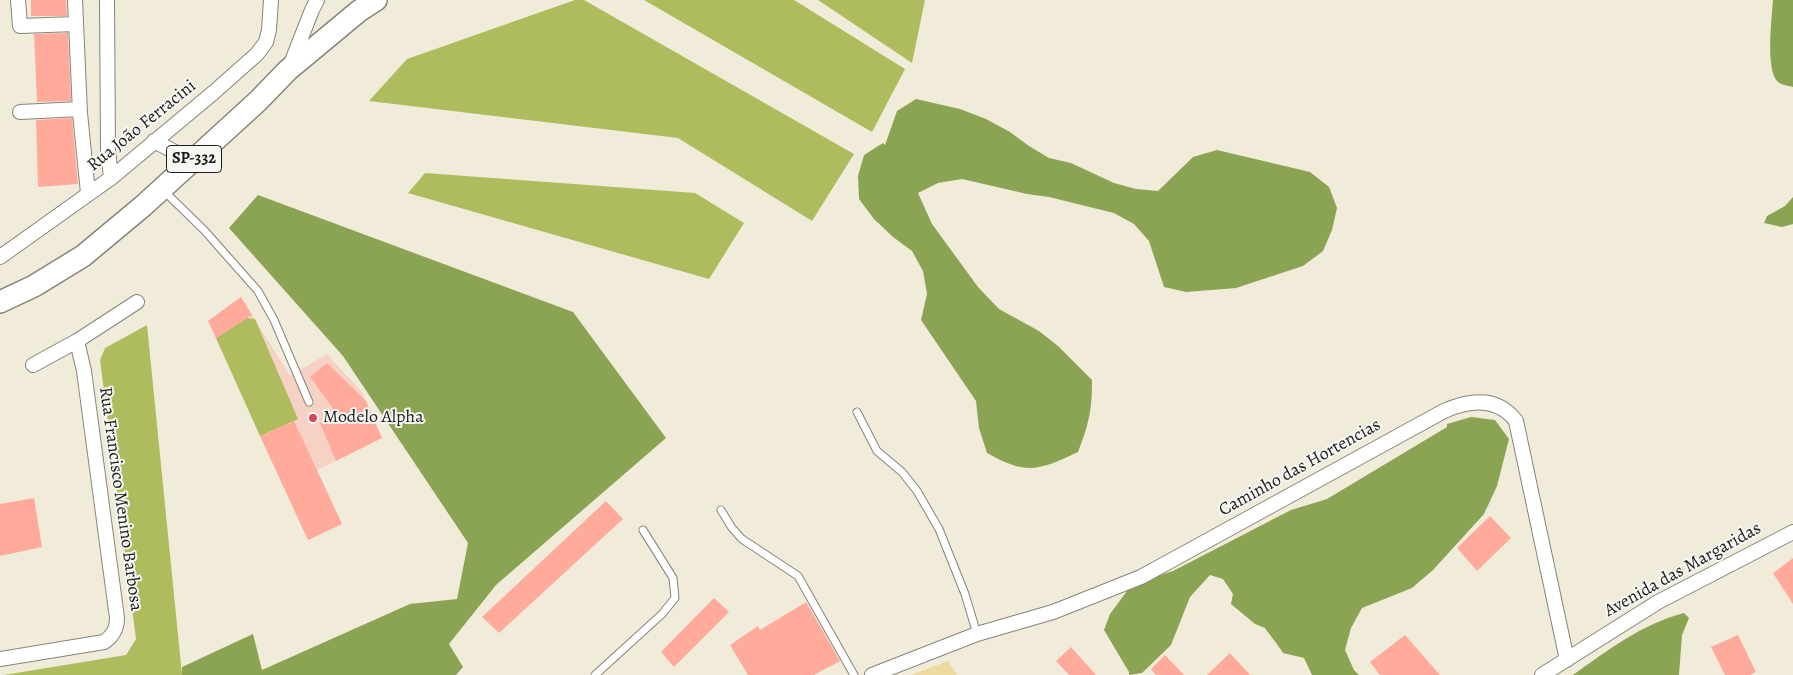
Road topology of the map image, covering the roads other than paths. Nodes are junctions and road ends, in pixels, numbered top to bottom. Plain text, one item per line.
1 (18, 0) edge
2 (75, 0) edge
3 (107, 0) edge
4 (271, 0) edge
5 (317, 0) edge
6 (376, 0) edge
7 (76, 24) junction
8 (288, 70) junction
9 (80, 109) junction
10 (20, 112) dead end
11 (154, 141) junction
12 (192, 161) junction
13 (111, 178) junction
14 (162, 189) junction
15 (88, 193) junction
16 (0, 257) edge
17 (0, 302) edge
18 (137, 302) dead end
19 (77, 341) junction
20 (33, 365) dead end
21 (309, 402) dead end
22 (857, 412) dead end
23 (721, 510) dead end
24 (643, 530) dead end
25 (1793, 532) edge
26 (977, 634) junction
27 (0, 659) edge
28 (1567, 660) junction
29 (595, 675) edge
30 (854, 675) edge
31 (872, 675) edge
32 (1542, 675) edge

1 - 7 street
2 - 7 street
3 - 13 street
4 - 11 street, Rua João Ferracini
5 - 8 street
6 - 8 main road, SP-332
7 - 9 street
8 - 12 main road, SP-332
9 - 10 street
9 - 15 street
11 - 12 street
11 - 13 street, Rua João Ferracini
12 - 14 main road, SP-332
13 - 15 street, Rua João Ferracini
14 - 17 main road, SP-332
14 - 21 lane
15 - 16 street, Rua João Ferracini
18 - 19 street
19 - 20 street
19 - 27 street, Rua Francisco Menino Barbosa
22 - 26 lane
23 - 30 lane
24 - 29 lane
25 - 28 street, Avenida das Margaridas
26 - 28 street, Caminho das Hortencias
26 - 31 street, Caminho das Hortencias
28 - 32 street, Avenida das Margaridas

